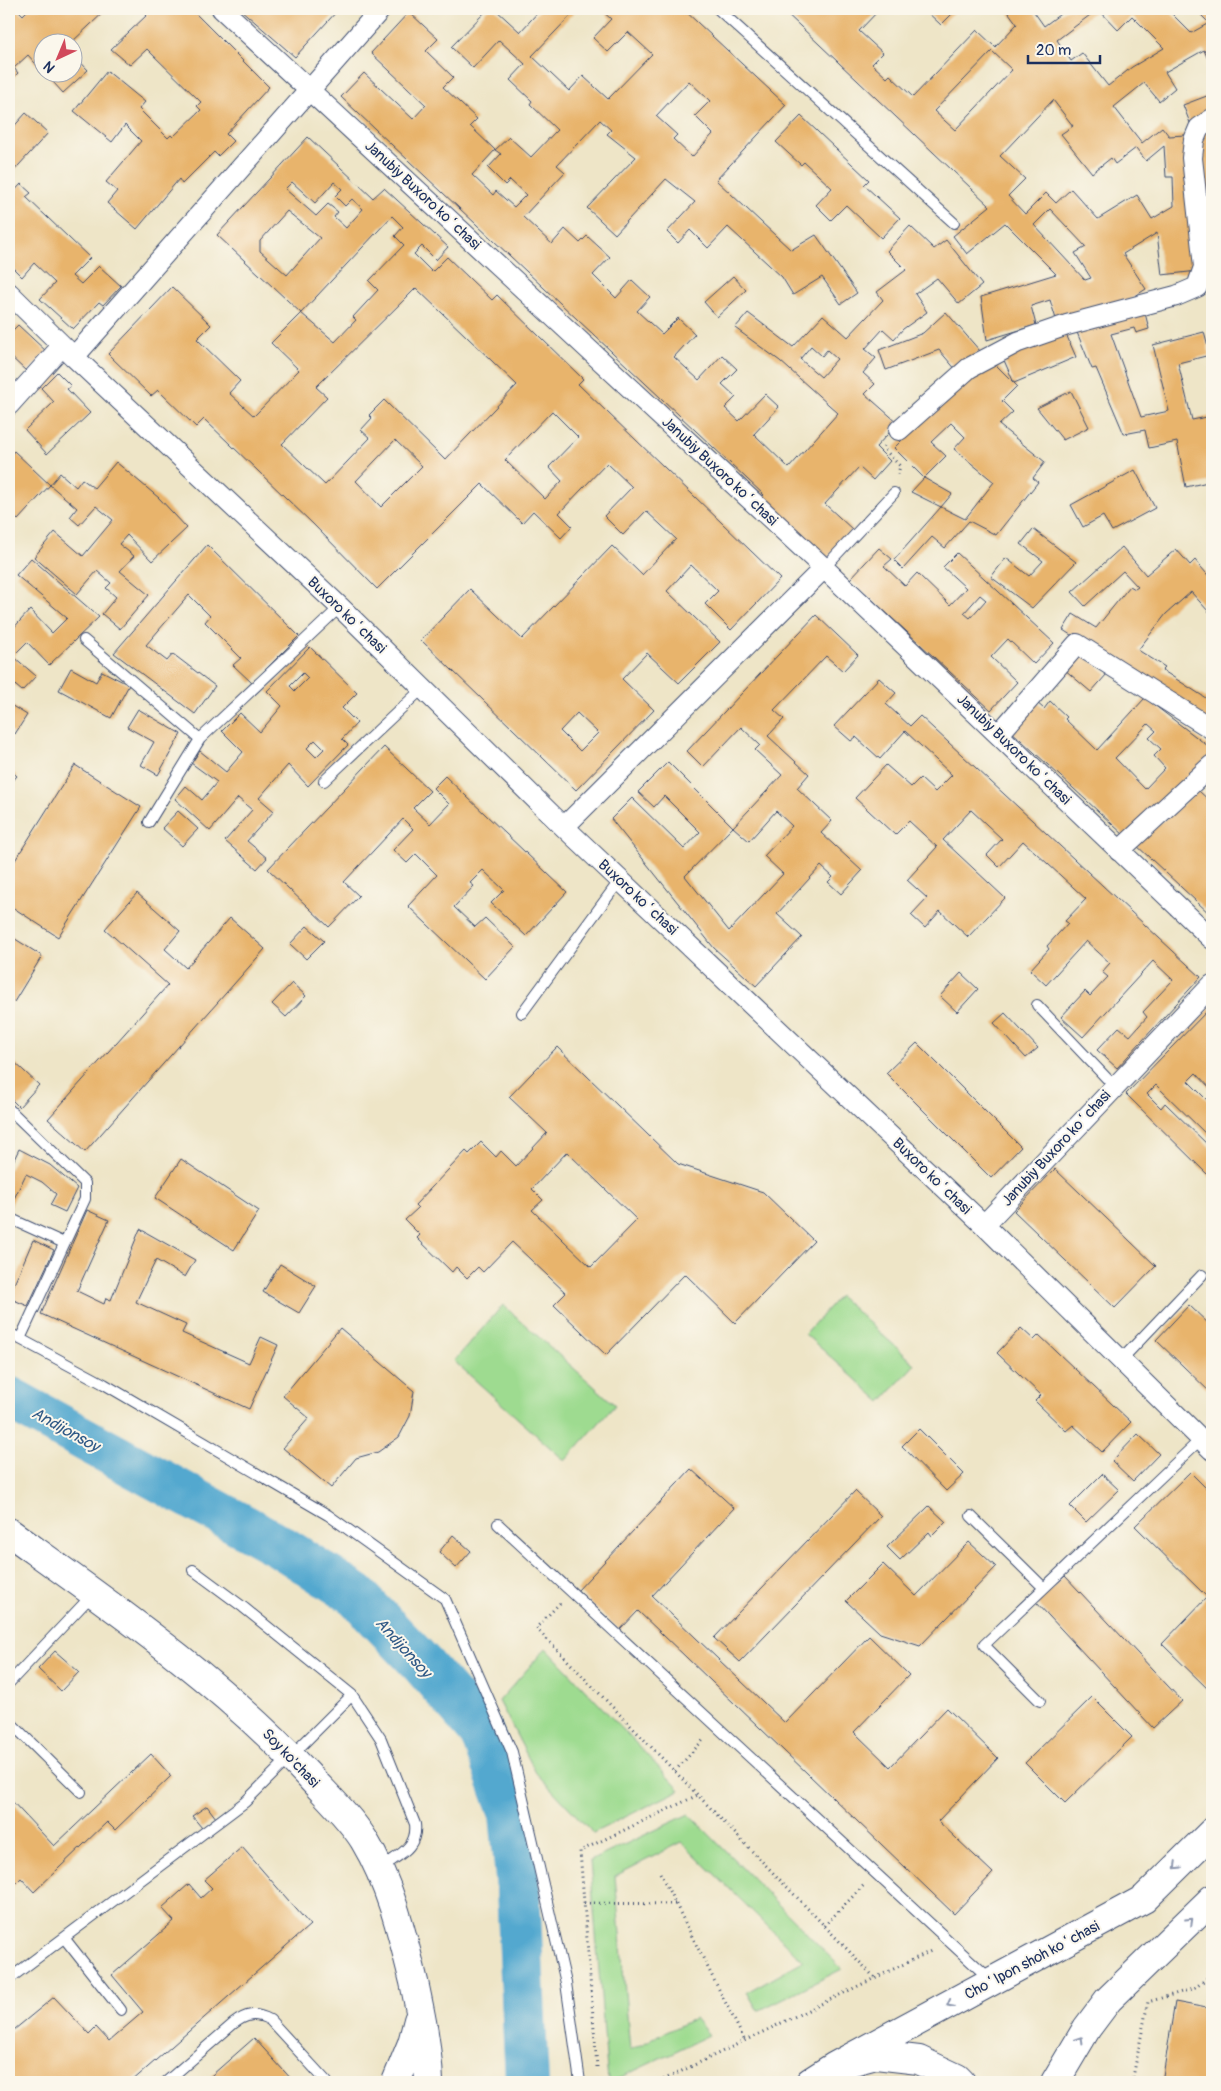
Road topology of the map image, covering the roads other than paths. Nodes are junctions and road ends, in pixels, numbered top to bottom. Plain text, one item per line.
1 (222, 9) edge
2 (381, 9) edge
3 (718, 9) edge
4 (310, 89) junction
5 (1212, 120) edge
6 (954, 223) dead end
7 (9, 293) edge
8 (68, 351) junction
9 (9, 405) edge
10 (899, 430) road end
11 (894, 493) road end
12 (824, 568) junction
13 (340, 608) junction
14 (84, 640) dead end
15 (423, 688) junction
16 (1212, 729) edge
17 (999, 734) junction
18 (200, 739) junction
19 (1212, 765) edge
20 (324, 781) dead end
21 (149, 822) dead end
22 (564, 827) junction
23 (1118, 851) junction
24 (620, 880) junction
25 (1212, 939) edge
26 (1212, 985) edge
27 (1037, 1005) dead end
28 (522, 1012) dead end
29 (1115, 1087) junction
30 (9, 1109) edge
31 (9, 1218) edge
32 (984, 1225) junction
33 (64, 1243) junction
34 (1202, 1275) dead end
35 (9, 1333) edge
36 (20, 1339) junction
37 (1121, 1360) junction
38 (1208, 1444) edge
39 (971, 1516) dead end
40 (498, 1524) dead end
41 (9, 1532) edge
42 (193, 1570) dead end
43 (1044, 1588) junction
44 (94, 1593) junction
45 (9, 1683) edge
46 (352, 1695) junction
47 (1040, 1701) dead end
48 (9, 1721) edge
49 (290, 1756) junction
50 (81, 1792) dead end
51 (1212, 1832) edge
52 (380, 1868) junction
53 (1212, 1899) edge
54 (65, 1939) junction
55 (9, 1979) edge
56 (992, 1981) junction
57 (121, 2010) dead end
58 (420, 2011) junction
59 (835, 2066) junction
60 (166, 2082) edge
61 (327, 2082) edge
62 (396, 2082) edge
63 (429, 2082) edge
64 (580, 2082) edge
65 (800, 2082) edge
66 (810, 2082) edge
67 (961, 2082) edge
68 (1055, 2082) edge

1 - 4 street, Janubiy Buxoro koʻchasi
2 - 4 street
3 - 6 lane
4 - 8 street
4 - 12 street, Janubiy Buxoro koʻchasi
5 - 10 street
7 - 8 street, Buxoro koʻchasi
8 - 9 street
8 - 13 street, Buxoro koʻchasi
11 - 12 lane
12 - 17 street, Janubiy Buxoro koʻchasi
12 - 22 street
13 - 15 street, Buxoro koʻchasi
13 - 18 lane
14 - 18 lane
15 - 20 lane
15 - 22 street, Buxoro koʻchasi
16 - 17 street
17 - 23 street, Janubiy Buxoro koʻchasi
18 - 21 lane
19 - 23 street
22 - 24 street, Buxoro koʻchasi
23 - 25 street, Janubiy Buxoro koʻchasi
24 - 28 lane
24 - 32 street, Buxoro koʻchasi
26 - 29 street, Janubiy Buxoro koʻchasi
27 - 29 lane
29 - 32 street, Janubiy Buxoro koʻchasi
30 - 33 lane
31 - 33 lane
32 - 37 street, Buxoro koʻchasi
33 - 36 lane
34 - 37 lane
35 - 36 lane
36 - 64 lane
37 - 38 street, Buxoro koʻchasi
38 - 43 lane
39 - 43 lane
40 - 56 lane
41 - 44 main road, Soy ko'chasi
42 - 46 lane
43 - 47 lane
44 - 45 lane
44 - 49 main road, Soy ko'chasi
46 - 49 lane
46 - 52 lane
48 - 50 lane
49 - 52 main road, Soy ko'chasi
49 - 54 lane
51 -> 56 main road, Choʻlpon shoh koʻchasi
52 - 58 main road, Soy ko'chasi
68 -> 53 main road
54 - 55 lane
54 - 57 lane
56 -> 59 main road, Choʻlpon shoh koʻchasi
58 - 62 main road
58 - 63 main road, Soy ko'chasi
59 - 65 main road
59 - 66 main road
59 - 67 main road
60 - 61 lane

